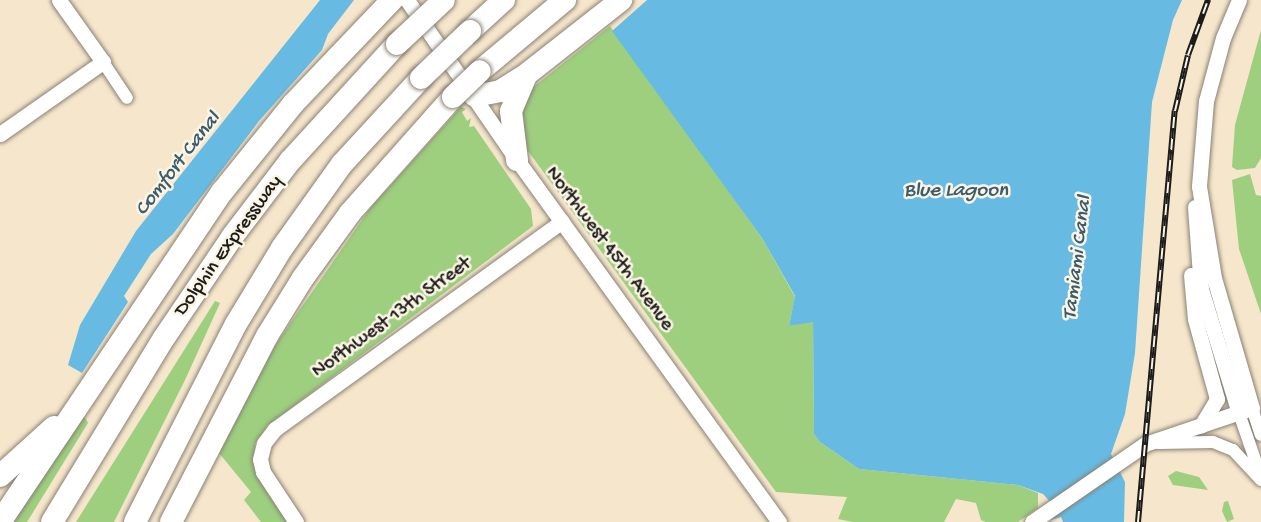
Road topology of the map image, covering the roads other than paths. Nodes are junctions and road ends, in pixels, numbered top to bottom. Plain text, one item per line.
1 (59, 0) edge
2 (444, 0) edge
3 (504, 0) edge
4 (566, 0) edge
5 (621, 0) edge
6 (1239, 0) edge
7 (395, 1) edge
8 (103, 62) junction
9 (528, 74) junction
10 (464, 96) junction
11 (128, 98) dead end
12 (0, 134) edge
13 (517, 160) junction
14 (1199, 186) junction
15 (562, 221) junction
16 (1194, 226) junction
17 (79, 402) junction
18 (1246, 411) junction
19 (1201, 426) junction
20 (1261, 435) edge
21 (1145, 444) junction
22 (0, 476) edge
23 (1261, 478) edge
24 (1037, 519) edge
25 (0, 522) edge
26 (52, 522) edge
27 (135, 522) edge
28 (171, 522) edge
29 (296, 522) edge
30 (779, 522) edge

1 - 8 street
2 - 26 highway, Dolphin Expressway, bridge
3 - 27 highway, bridge
4 - 10 highway, bridge
5 - 9 highway
6 - 14 street
7 - 10 street, Northwest 45th Avenue
7 - 17 highway
8 - 11 street
8 - 12 street
9 - 10 highway
9 - 13 highway
10 - 13 street, Northwest 45th Avenue
10 - 28 highway
13 - 15 street, Northwest 45th Avenue
14 - 16 street
14 - 18 street
15 - 29 street, Northwest 13th Street
15 - 30 street, Northwest 45th Avenue
16 - 18 street
16 - 19 street
17 - 22 highway
17 - 25 highway
18 - 19 street
18 - 20 street
18 - 23 street
19 - 21 street
21 - 23 street
21 - 24 street

